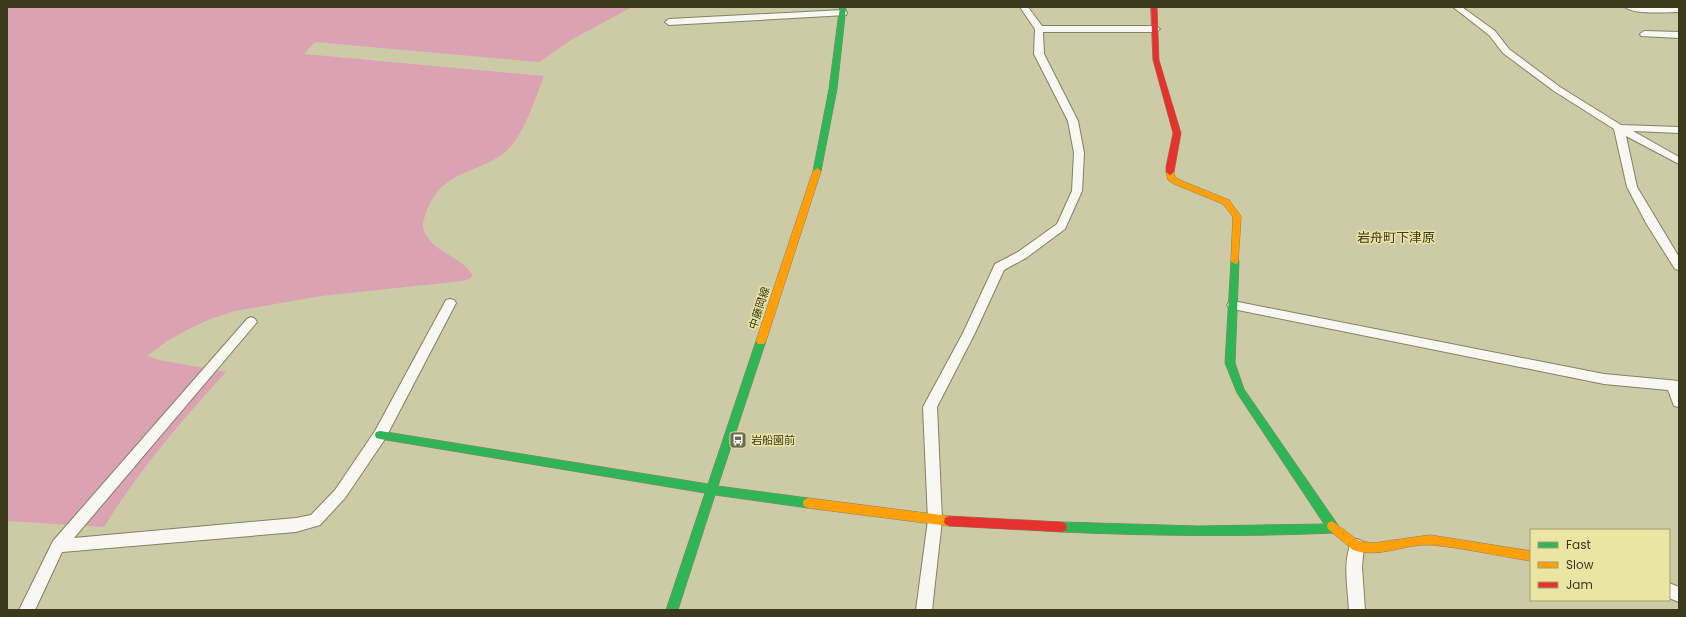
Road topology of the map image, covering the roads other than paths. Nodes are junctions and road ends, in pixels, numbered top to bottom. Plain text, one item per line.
1 (1024, 7) edge
2 (1154, 7) edge
3 (1457, 7) edge
4 (1629, 7) edge
5 (1679, 9) edge
6 (843, 10) edge
7 (669, 22) dead end
8 (1039, 29) junction
9 (1156, 29) junction
10 (1644, 34) dead end
11 (1679, 35) edge
12 (1619, 128) junction
13 (1679, 130) edge
14 (1679, 162) edge
15 (1679, 266) edge
16 (450, 303) dead end
17 (1233, 305) junction
18 (251, 322) dead end
19 (1676, 386) edge
20 (1679, 402) edge
21 (380, 435) junction
22 (712, 490) junction
23 (935, 520) junction
24 (1334, 528) junction
25 (58, 546) junction
26 (1357, 546) junction
27 (1530, 556) edge
28 (1670, 590) edge
29 (1679, 595) edge
30 (27, 610) edge
31 (672, 610) edge
32 (924, 610) edge
33 (1358, 610) edge

1 - 8 street
2 - 9 street
3 - 12 street
4 - 5 street
6 - 7 street
6 - 22 street, 中藤岡線
8 - 9 street
8 - 23 street
9 - 17 street
10 - 11 street
12 - 13 street
12 - 14 street
12 - 15 street
16 - 21 street
17 - 19 street
17 - 24 street
18 - 25 street
19 - 20 street
21 - 22 street
21 - 25 street
22 - 23 street
22 - 31 street, 中藤岡線
23 - 24 street
23 - 32 street
24 - 26 street
25 - 30 street
26 - 27 street
26 - 33 street
28 - 29 street

